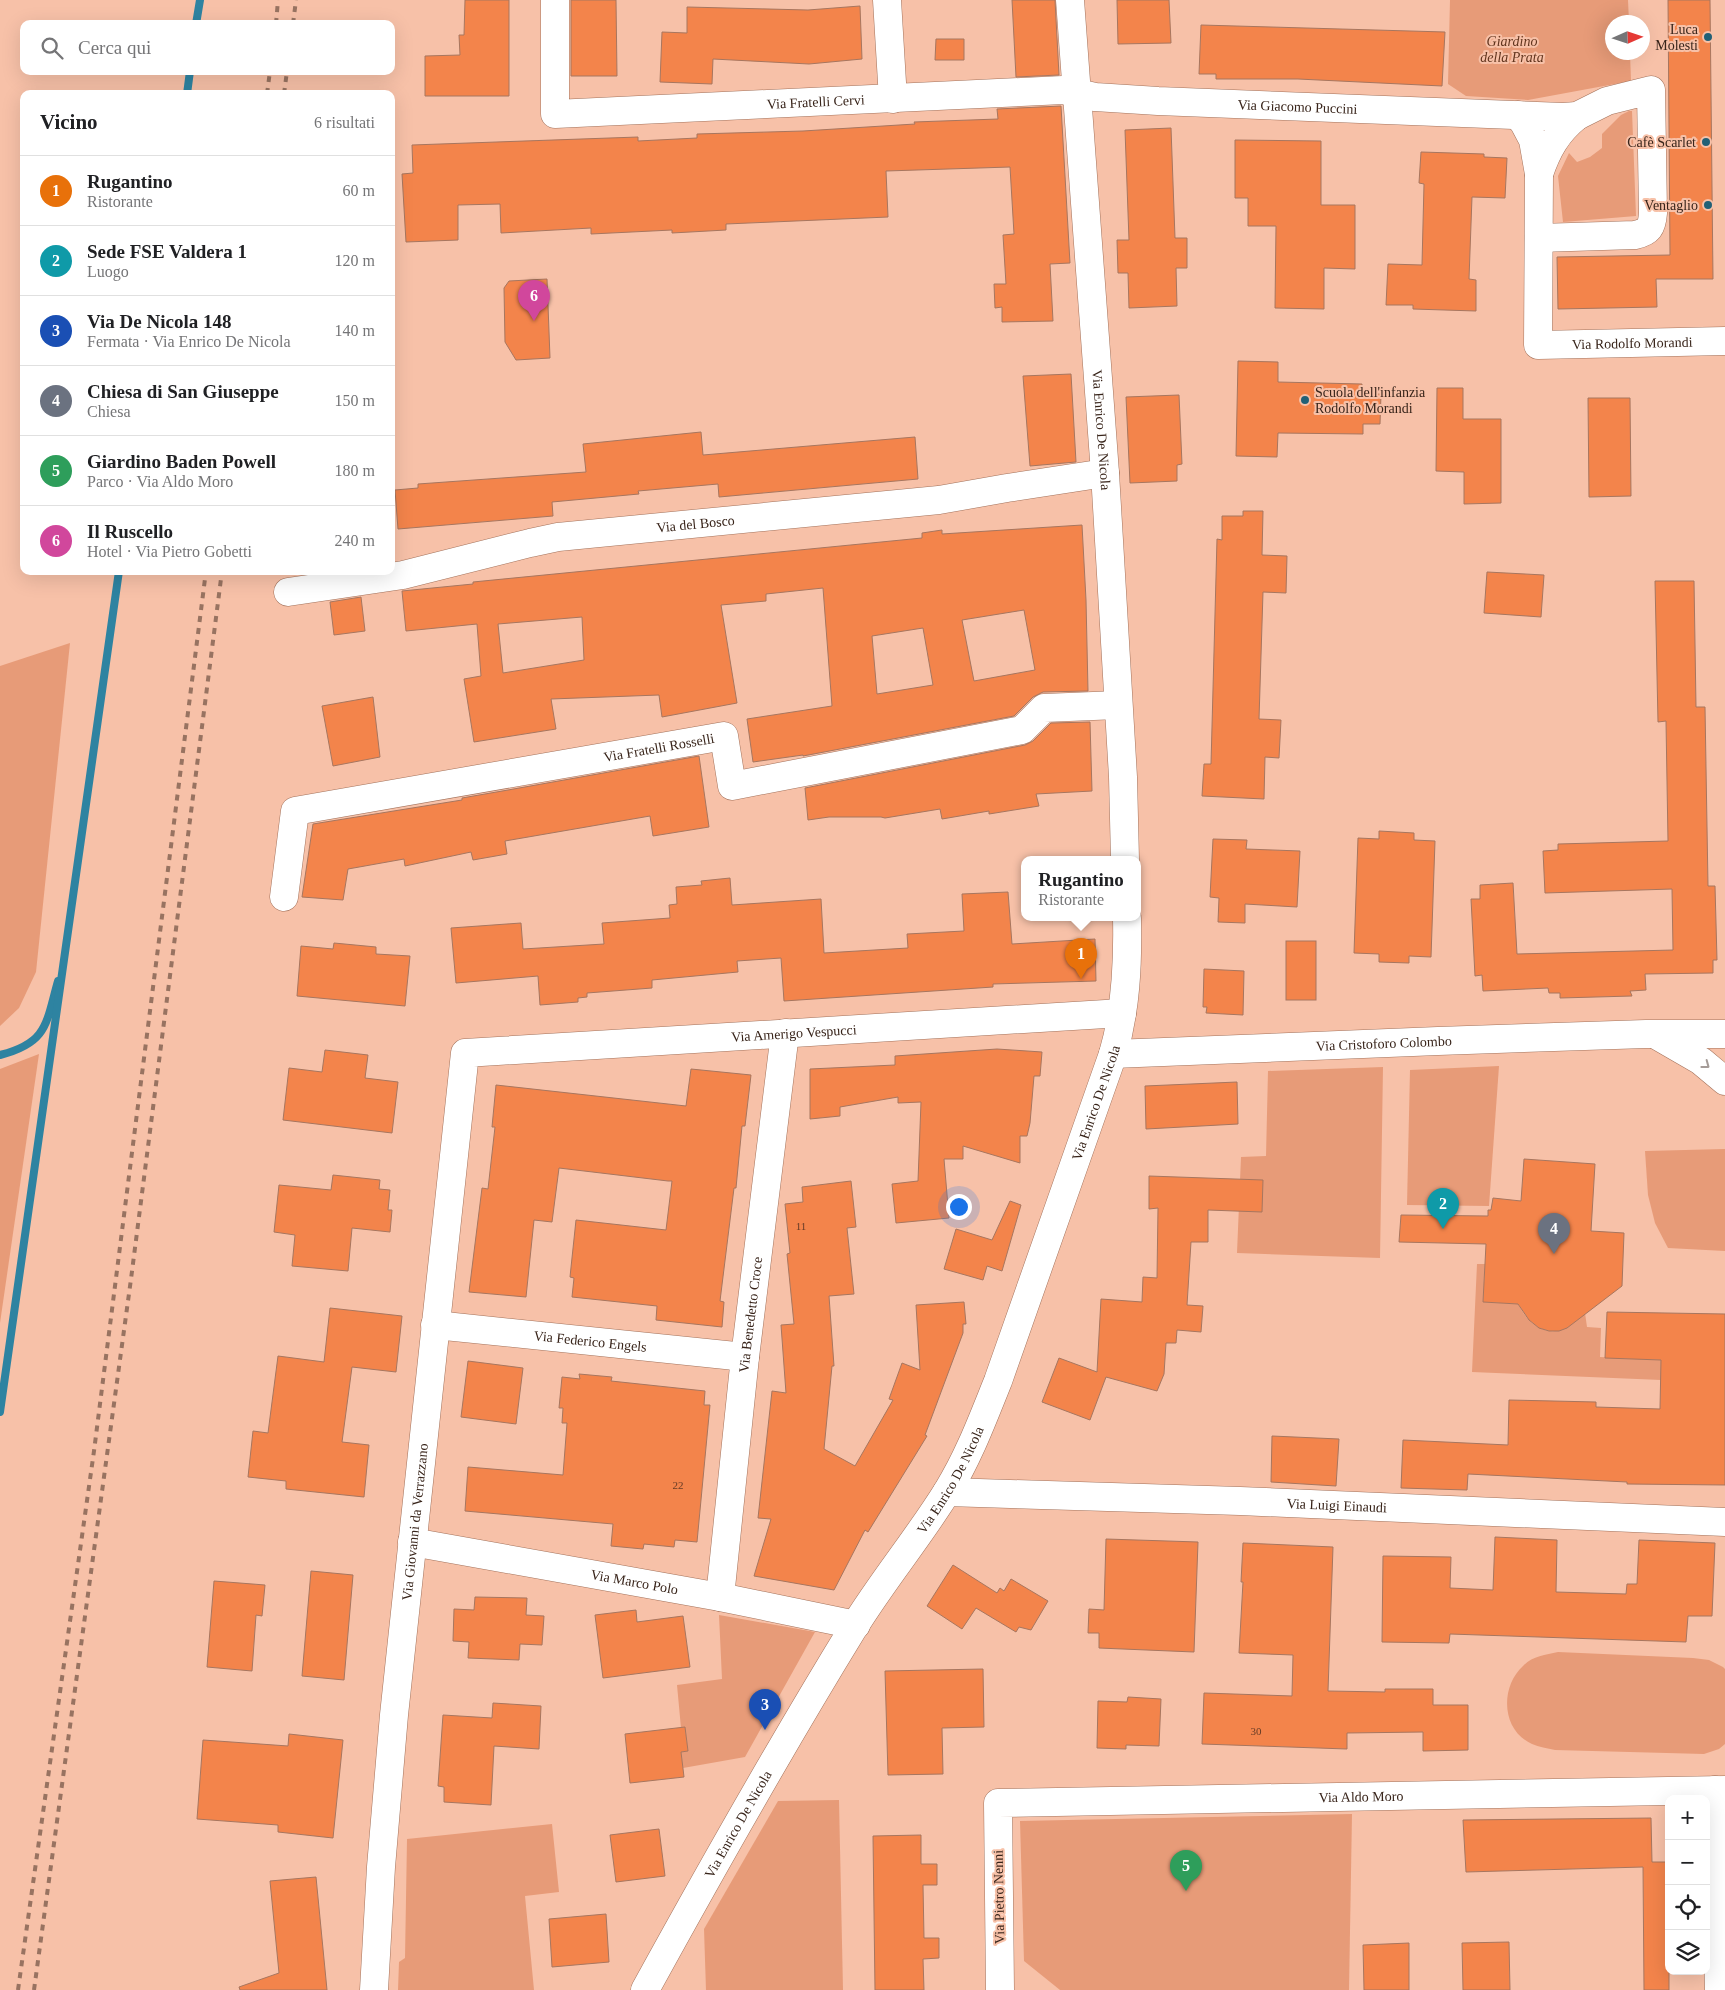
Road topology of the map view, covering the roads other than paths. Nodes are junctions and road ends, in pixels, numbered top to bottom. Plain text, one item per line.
1 (555, 0) edge
2 (887, 0) edge
3 (1070, 0) edge
4 (1076, 93) junction
5 (893, 99) junction
6 (1518, 116) junction
7 (1577, 116) junction
8 (1539, 174) junction
9 (1538, 238) junction
10 (1725, 341) edge
11 (1105, 473) junction
12 (288, 592) dead end
13 (1118, 706) junction
14 (1125, 856) edge
15 (284, 897) dead end
16 (1126, 921) edge
17 (1122, 1013) junction
18 (785, 1033) junction
19 (1655, 1034) junction
20 (1725, 1034) edge
21 (465, 1053) joint
22 (1113, 1054) junction
23 (1725, 1081) edge
24 (435, 1325) junction
25 (745, 1357) junction
26 (947, 1492) junction
27 (1725, 1522) edge
28 (412, 1542) junction
29 (720, 1597) junction
30 (856, 1625) junction
31 (1720, 1790) edge
32 (998, 1803) joint
33 (374, 1990) edge
34 (645, 1990) edge
35 (1000, 1990) edge
36 (1719, 1990) edge

1 - 5 street, Via Fratelli Cervi
2 - 5 street
3 - 4 street, Via Enrico De Nicola
4 - 5 street, Via Fratelli Cervi
4 - 6 street, Via Giacomo Puccini
4 - 11 street, Via Enrico De Nicola
6 - 7 street, Via Giacomo Puccini
6 - 8 street
7 - 8 street
7 - 9 street
8 - 9 street
9 - 10 street, Via Rodolfo Morandi
11 - 12 street, Via del Bosco
11 - 13 street, Via Enrico De Nicola
13 - 14 street, Via Enrico De Nicola
13 - 15 street, Via Fratelli Rosselli
16 - 17 street, Via Enrico De Nicola
17 - 18 street, Via Amerigo Vespucci
17 - 22 street, Via Enrico De Nicola
18 - 21 street, Via Amerigo Vespucci
18 - 25 street, Via Benedetto Croce
19 - 20 street, Via Cristoforo Colombo
19 - 22 street, Via Cristoforo Colombo
19 -> 23 street
21 - 24 street, Via Giovanni da Verrazzano
22 - 26 street, Via Enrico De Nicola
24 - 25 street, Via Federico Engels
24 - 28 street, Via Giovanni da Verrazzano
25 - 29 street, Via Benedetto Croce
26 - 27 street, Via Luigi Einaudi
26 - 30 street, Via Enrico De Nicola
28 - 29 street, Via Marco Polo
28 - 33 street, Via Giovanni da Verrazzano
29 - 30 street, Via Marco Polo
30 - 34 street, Via Enrico De Nicola
31 - 32 street, Via Aldo Moro
31 - 36 street
32 - 35 street, Via Pietro Nenni

